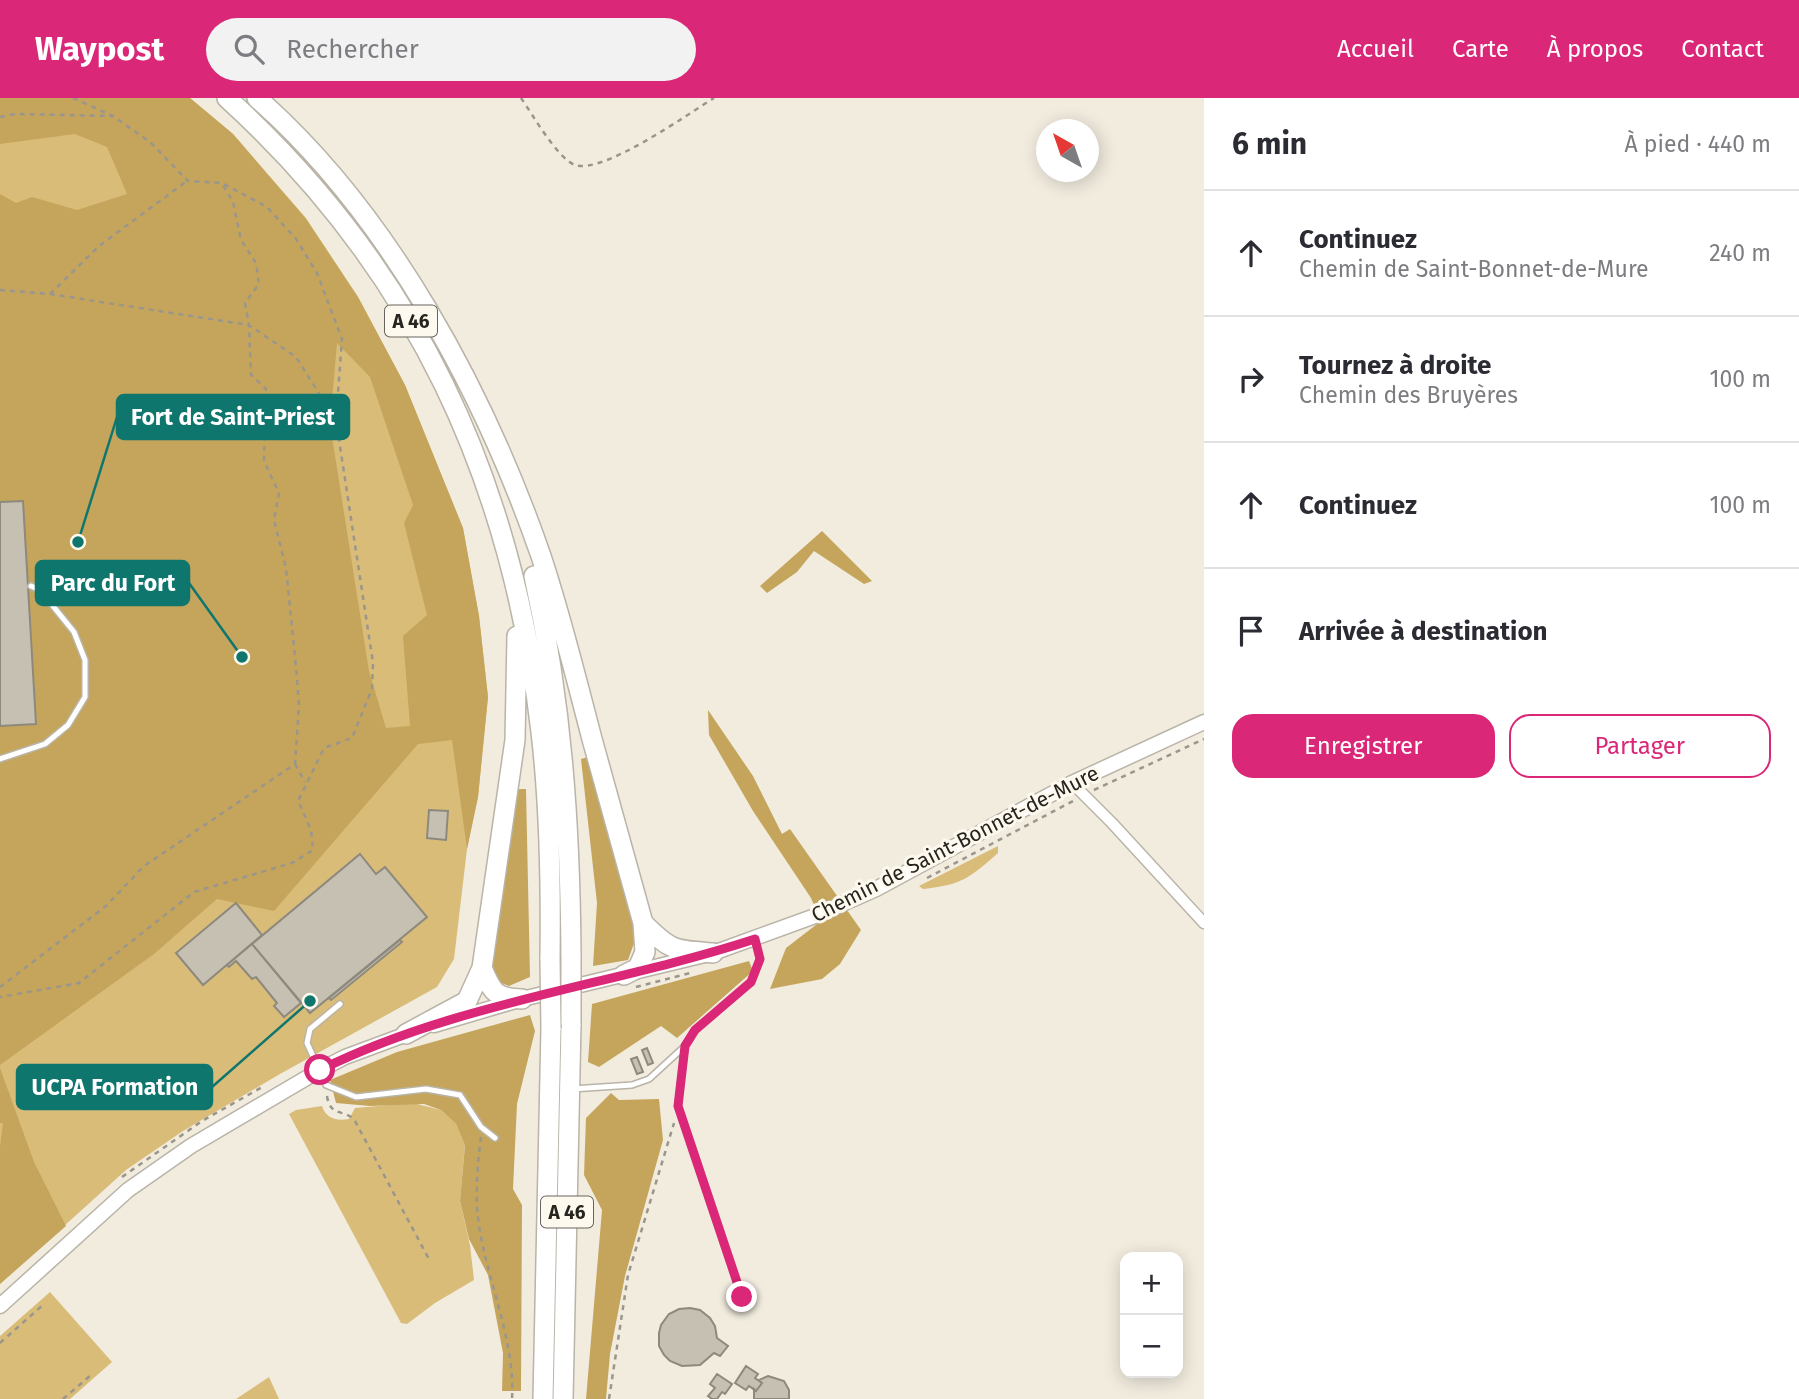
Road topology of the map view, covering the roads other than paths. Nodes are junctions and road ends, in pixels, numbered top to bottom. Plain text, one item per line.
1 (227, 98) edge
2 (257, 98) edge
3 (483, 418) junction
4 (31, 586) dead end
5 (516, 590) junction
6 (1204, 722) edge
7 (0, 759) edge
8 (1072, 783) junction
9 (643, 923) junction
10 (1204, 923) edge
11 (755, 939) junction
12 (713, 953) junction
13 (482, 968) junction
14 (624, 975) junction
15 (522, 999) junction
16 (340, 1004) dead end
17 (405, 1034) junction
18 (685, 1046) junction
19 (320, 1070) junction
20 (569, 1089) junction
21 (495, 1138) dead end
22 (742, 1297) dead end
23 (0, 1306) edge
24 (543, 1399) edge
25 (563, 1399) edge

1 - 5 highway, A 46
2 - 3 highway, A 46
3 - 9 highway
3 - 20 highway, A 46, bridge
4 - 7 lane
5 - 13 highway
5 - 24 highway, A 46, bridge
6 - 8 street, Chemin de Saint-Bonnet-de-Mure
8 - 10 street
8 - 11 street, Chemin de Saint-Bonnet-de-Mure
9 - 12 highway
9 - 14 highway
11 - 12 street, Chemin de Saint-Bonnet-de-Mure
11 - 18 lane
12 - 14 street, Chemin de Saint-Bonnet-de-Mure
13 - 15 highway
13 - 17 highway
14 - 15 street, Chemin de Saint-Bonnet-de-Mure
15 - 17 street, Chemin de Saint-Bonnet-de-Mure
16 - 19 lane
17 - 19 street, Chemin de Saint-Bonnet-de-Mure
18 - 20 lane
18 - 22 lane
19 - 21 lane
19 - 23 street, Chemin de Saint-Bonnet-de-Mure
20 - 25 highway, A 46

